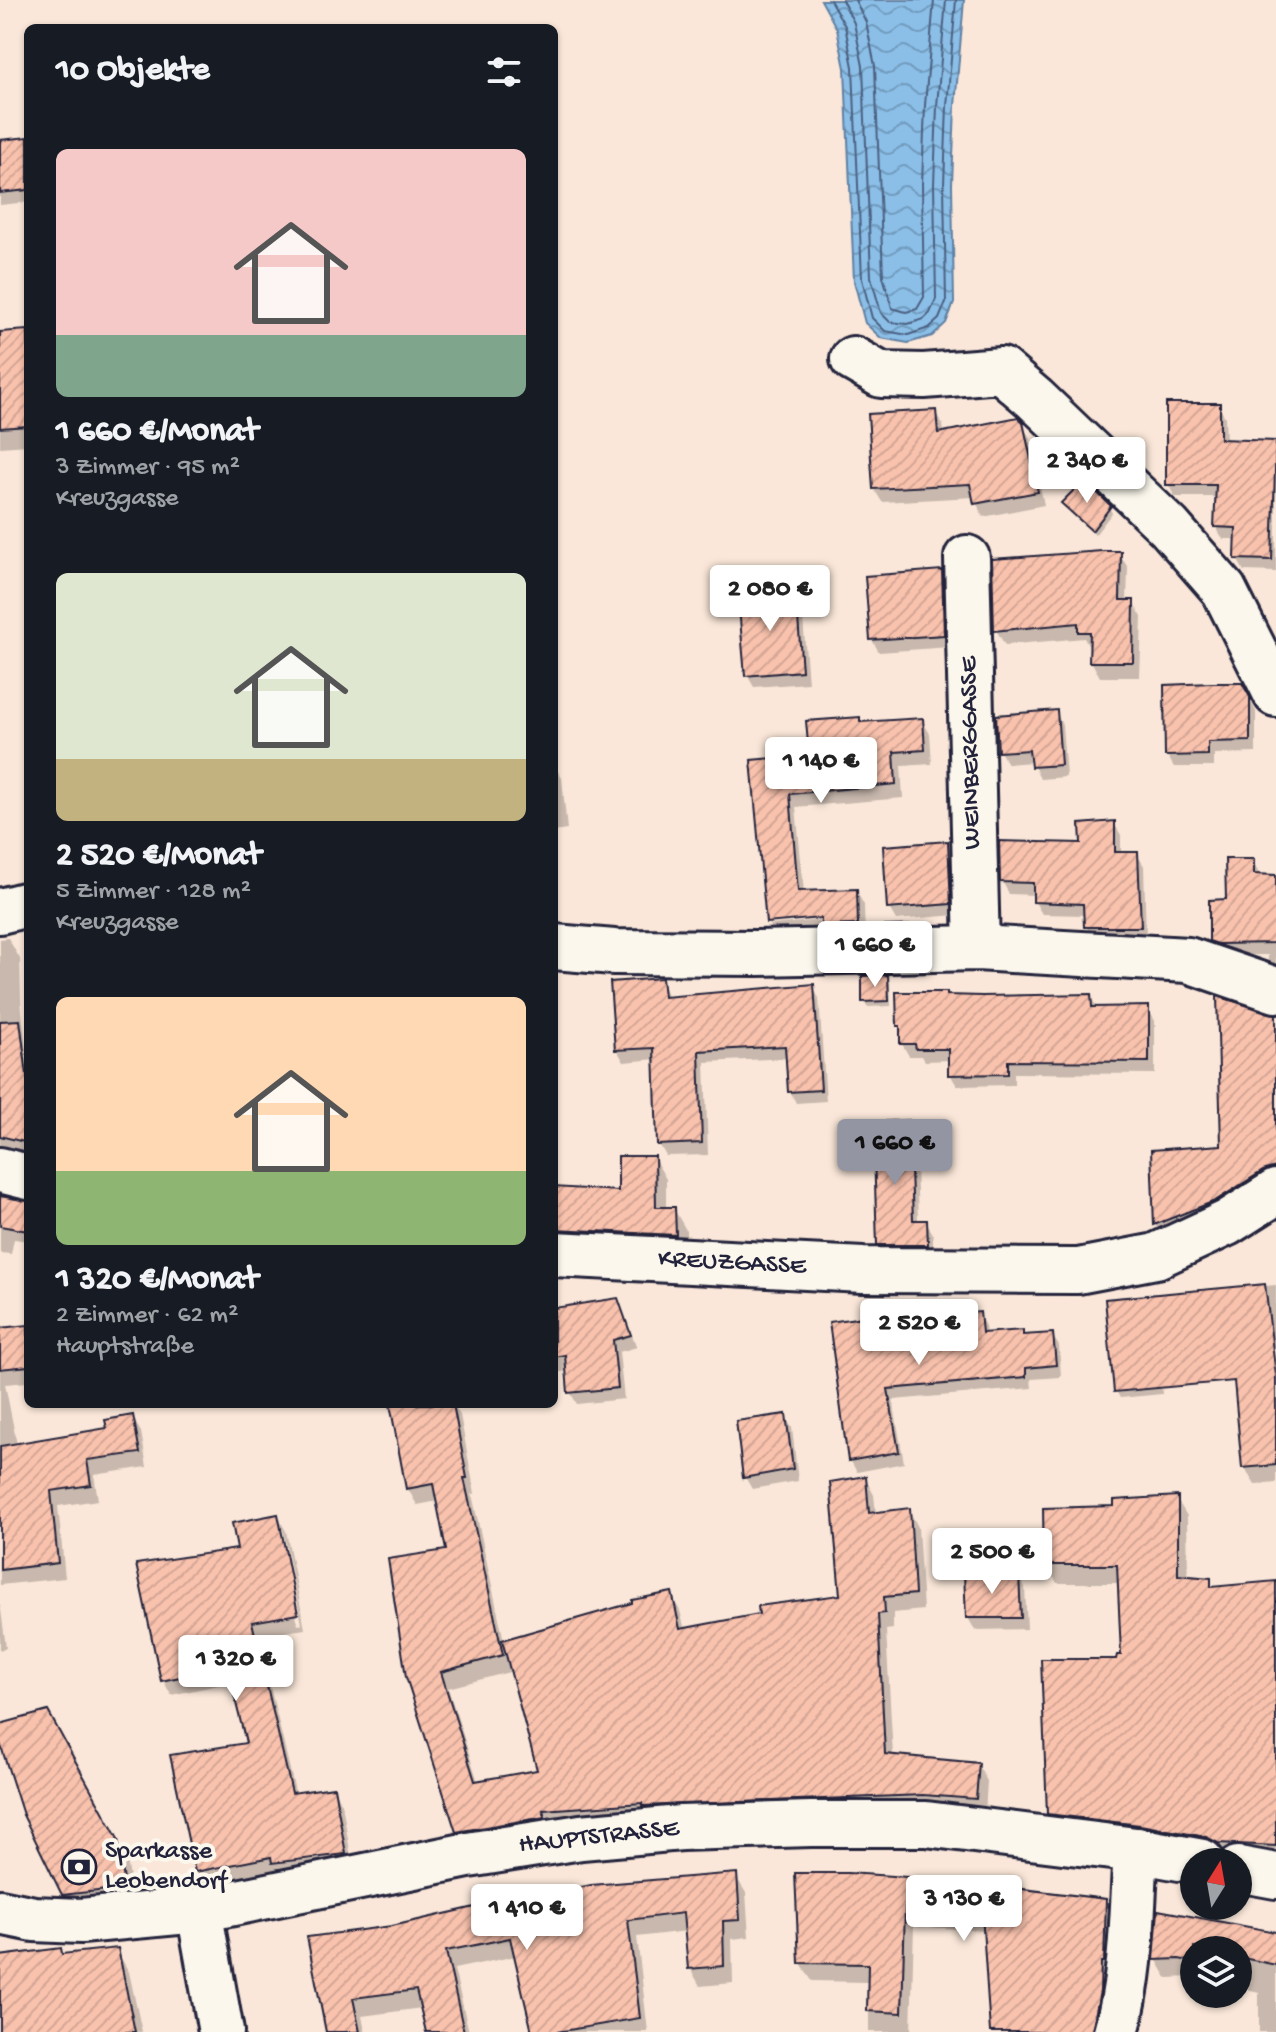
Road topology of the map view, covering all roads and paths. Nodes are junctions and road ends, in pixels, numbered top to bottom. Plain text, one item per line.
1 (853, 359) dead end
2 (967, 558) dead end
3 (1276, 694) edge
4 (24, 905) edge
5 (0, 911) edge
6 (558, 947) edge
7 (977, 948) junction
8 (1276, 990) edge
9 (0, 1170) edge
10 (24, 1176) edge
11 (1276, 1192) edge
12 (558, 1254) edge
13 (1136, 1850) junction
14 (1180, 1858) edge
15 (1252, 1872) edge
16 (1276, 1876) edge
17 (199, 1910) junction
18 (0, 1912) edge
19 (221, 2032) edge
20 (1116, 2032) edge

1 - 3 street
2 - 7 street, WEINBERGGASSE
4 - 5 street
6 - 7 street
7 - 8 street
9 - 10 street
11 - 12 street, KREUZGASSE
13 - 14 street, HAUPTSTRASSE
13 - 17 street, HAUPTSTRASSE
13 - 20 street
15 - 16 street
17 - 18 street, HAUPTSTRASSE
17 - 19 street

